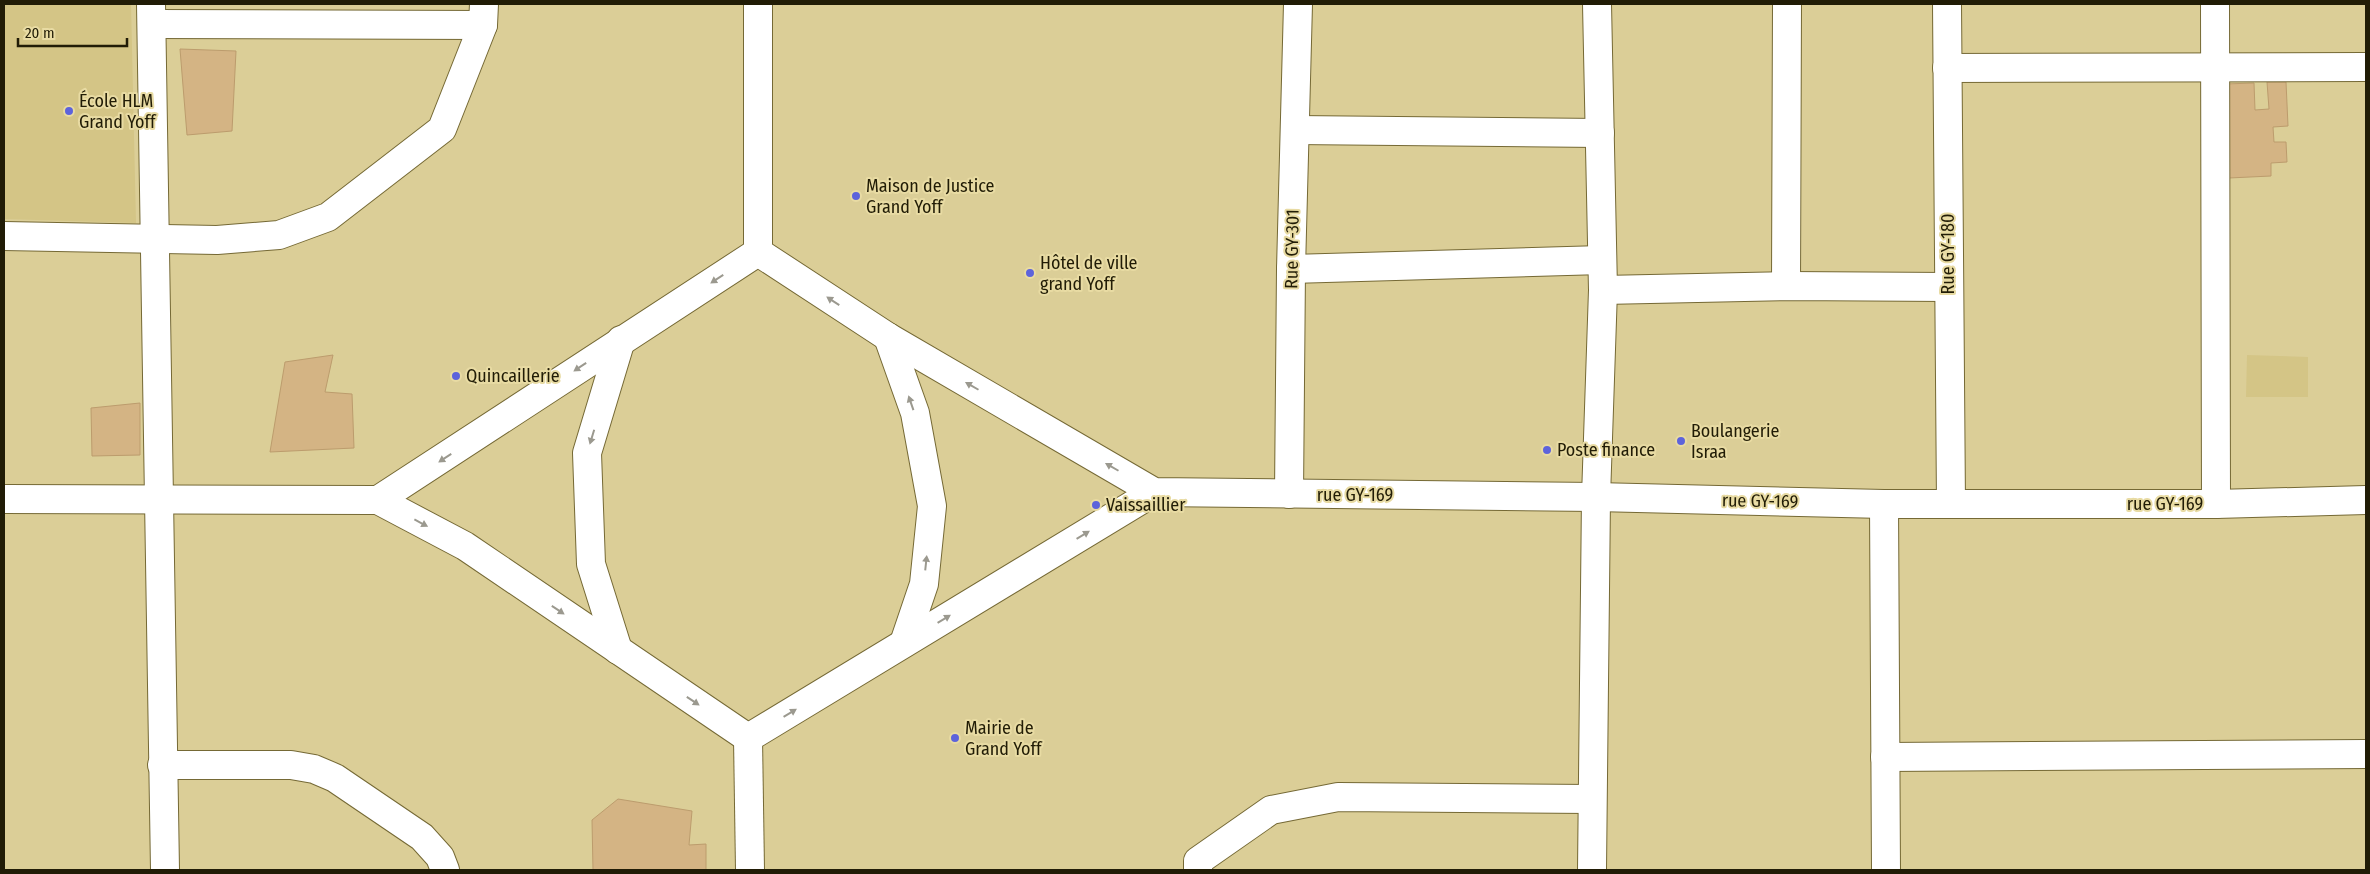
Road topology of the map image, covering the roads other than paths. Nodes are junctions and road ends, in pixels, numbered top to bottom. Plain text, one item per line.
1 (758, 4) edge
2 (1298, 4) edge
3 (1597, 4) edge
4 (1787, 4) edge
5 (1947, 4) edge
6 (2215, 4) edge
7 (152, 14) edge
8 (483, 14) edge
9 (2215, 67) junction
10 (2366, 67) edge
11 (1948, 68) junction
12 (1295, 130) junction
13 (1600, 133) junction
14 (4, 236) edge
15 (154, 240) junction
16 (758, 252) junction
17 (1602, 260) junction
18 (1291, 269) junction
19 (1786, 286) junction
20 (1948, 287) junction
21 (1603, 290) junction
22 (888, 337) junction
23 (621, 340) junction
24 (1154, 492) junction
25 (1290, 494) junction
26 (1596, 497) junction
27 (4, 498) edge
28 (158, 498) junction
29 (378, 500) junction
30 (2366, 500) edge
31 (1884, 504) junction
32 (1951, 504) junction
33 (2216, 504) junction
34 (904, 643) junction
35 (618, 650) junction
36 (748, 738) junction
37 (2366, 754) edge
38 (1885, 757) junction
39 (162, 765) junction
40 (1591, 799) junction
41 (165, 870) edge
42 (445, 870) edge
43 (750, 870) edge
44 (1198, 870) edge
45 (1592, 870) edge
46 (1886, 870) edge

1 - 16 street
2 - 12 street, Rue GY-301
3 - 13 street
4 - 19 street
5 - 11 street, Rue GY-180
6 - 9 street
7 - 8 street
7 - 15 street
8 - 15 street
9 - 10 street
9 - 11 street
9 - 33 street
11 - 20 street, Rue GY-180
12 - 13 street
12 - 18 street, Rue GY-301
13 - 17 street
14 - 15 street
15 - 28 street
22 -> 16 street
16 -> 23 street
17 - 18 street
17 - 21 street
18 - 25 street, Rue GY-301
19 - 20 street
19 - 21 street
20 - 32 street, Rue GY-180
21 - 26 street
24 -> 22 street
34 -> 22 street
23 -> 29 street
23 -> 35 street
24 - 25 street, rue GY-169
34 -> 24 street
25 - 26 street, rue GY-169
26 - 31 street, rue GY-169
26 - 40 street
27 - 28 street
28 - 29 street
28 - 39 street
29 -> 35 street
30 - 33 street, rue GY-169
31 - 32 street, rue GY-169
31 - 38 street
32 - 33 street, rue GY-169
36 -> 34 street
35 -> 36 street
36 - 43 street
37 - 38 street
38 - 46 street
39 - 41 street
39 - 42 street
40 - 44 street
40 - 45 street

